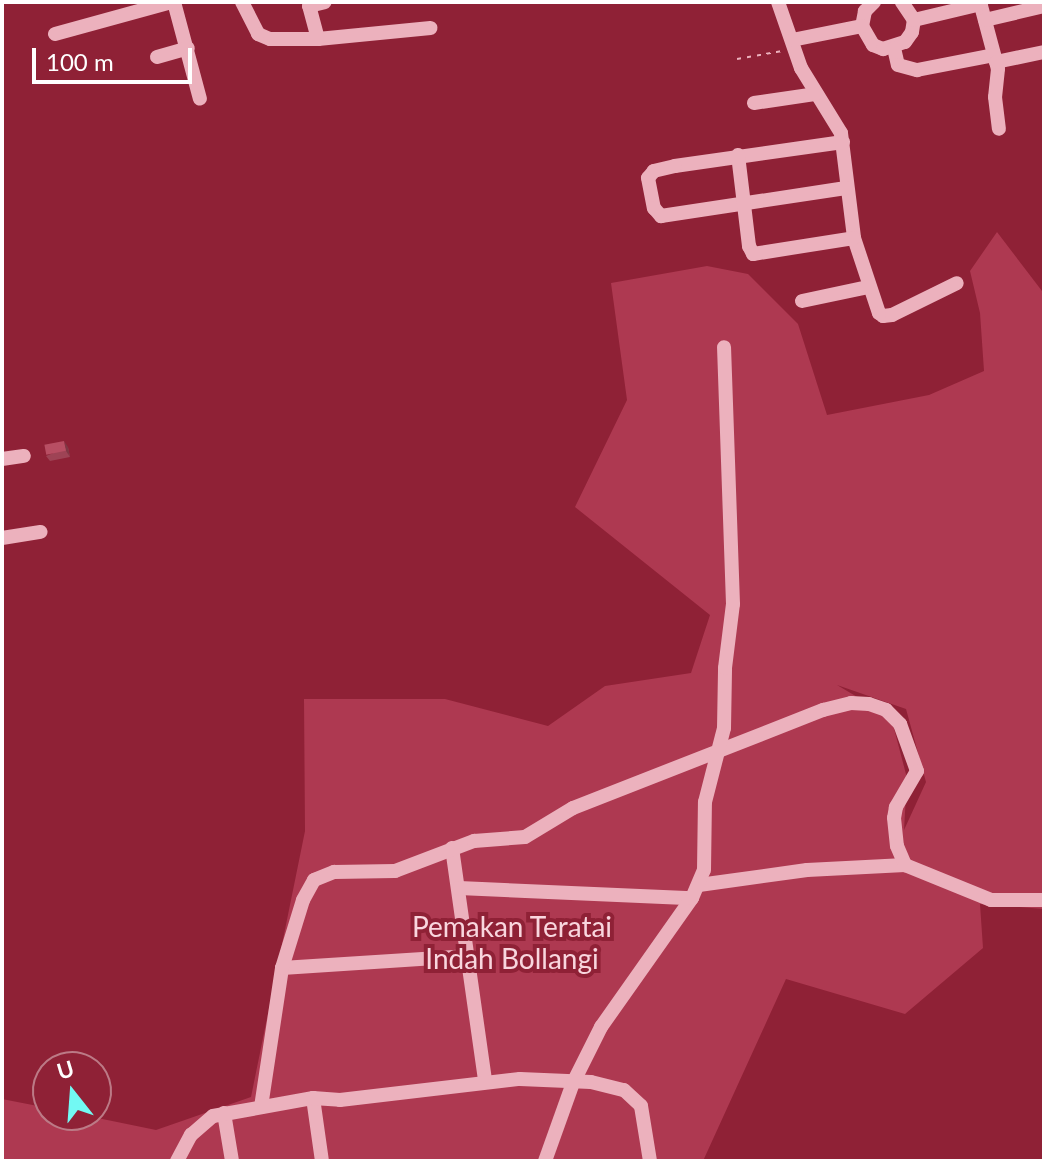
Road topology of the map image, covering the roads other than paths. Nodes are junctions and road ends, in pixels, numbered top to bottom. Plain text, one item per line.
1 (172, 2) edge
2 (242, 2) edge
3 (325, 2) edge
4 (778, 2) edge
5 (902, 2) edge
6 (871, 3) edge
7 (980, 3) edge
8 (308, 4) edge
9 (1044, 6) edge
10 (914, 20) junction
11 (985, 20) junction
12 (862, 26) junction
13 (430, 28) dead end
14 (55, 34) dead end
15 (318, 39) junction
16 (793, 45) junction
17 (188, 48) junction
18 (894, 48) junction
19 (1044, 52) edge
20 (157, 57) dead end
21 (995, 59) junction
22 (816, 94) junction
23 (200, 99) dead end
24 (754, 103) dead end
25 (999, 129) dead end
26 (843, 142) junction
27 (738, 155) junction
28 (846, 188) junction
29 (745, 203) junction
30 (854, 238) junction
31 (957, 283) dead end
32 (868, 287) junction
33 (802, 301) dead end
34 (724, 347) dead end
35 (24, 456) dead end
36 (2, 459) edge
37 (41, 532) dead end
38 (2, 538) edge
39 (721, 747) junction
40 (452, 848) junction
41 (905, 865) junction
42 (459, 888) junction
43 (696, 891) junction
44 (1044, 900) edge
45 (466, 956) junction
46 (282, 968) junction
47 (485, 1081) junction
48 (573, 1083) junction
49 (313, 1098) junction
50 (261, 1107) junction
51 (224, 1113) junction
52 (177, 1161) edge
53 (232, 1161) edge
54 (322, 1161) edge
55 (545, 1161) edge
56 (650, 1161) edge

1 - 14 street
1 - 17 street
2 - 15 street
3 - 8 street
4 - 16 street
5 - 10 street
6 - 12 street
7 - 10 street
7 - 11 street
8 - 15 street
9 - 11 street
10 - 18 street
11 - 21 street
12 - 16 street
12 - 18 street
13 - 15 street
16 - 22 street
17 - 20 street
17 - 23 street
18 - 21 street
19 - 21 street
21 - 25 street
22 - 24 street
22 - 26 street
26 - 27 street
26 - 28 street
27 - 29 street
27 - 29 street
28 - 29 street
28 - 30 street
29 - 30 street
30 - 32 street
31 - 32 street
32 - 33 street
34 - 39 street
35 - 36 street
37 - 38 street
39 - 40 street
39 - 41 street
39 - 43 street
40 - 42 street
40 - 46 street
41 - 43 street
41 - 44 street
42 - 43 street
42 - 45 street
43 - 48 street
45 - 46 street
45 - 47 street
46 - 50 street
47 - 48 street
47 - 49 street
48 - 55 street
48 - 56 street
49 - 50 street
49 - 54 street
50 - 51 street
51 - 52 street
51 - 53 street

